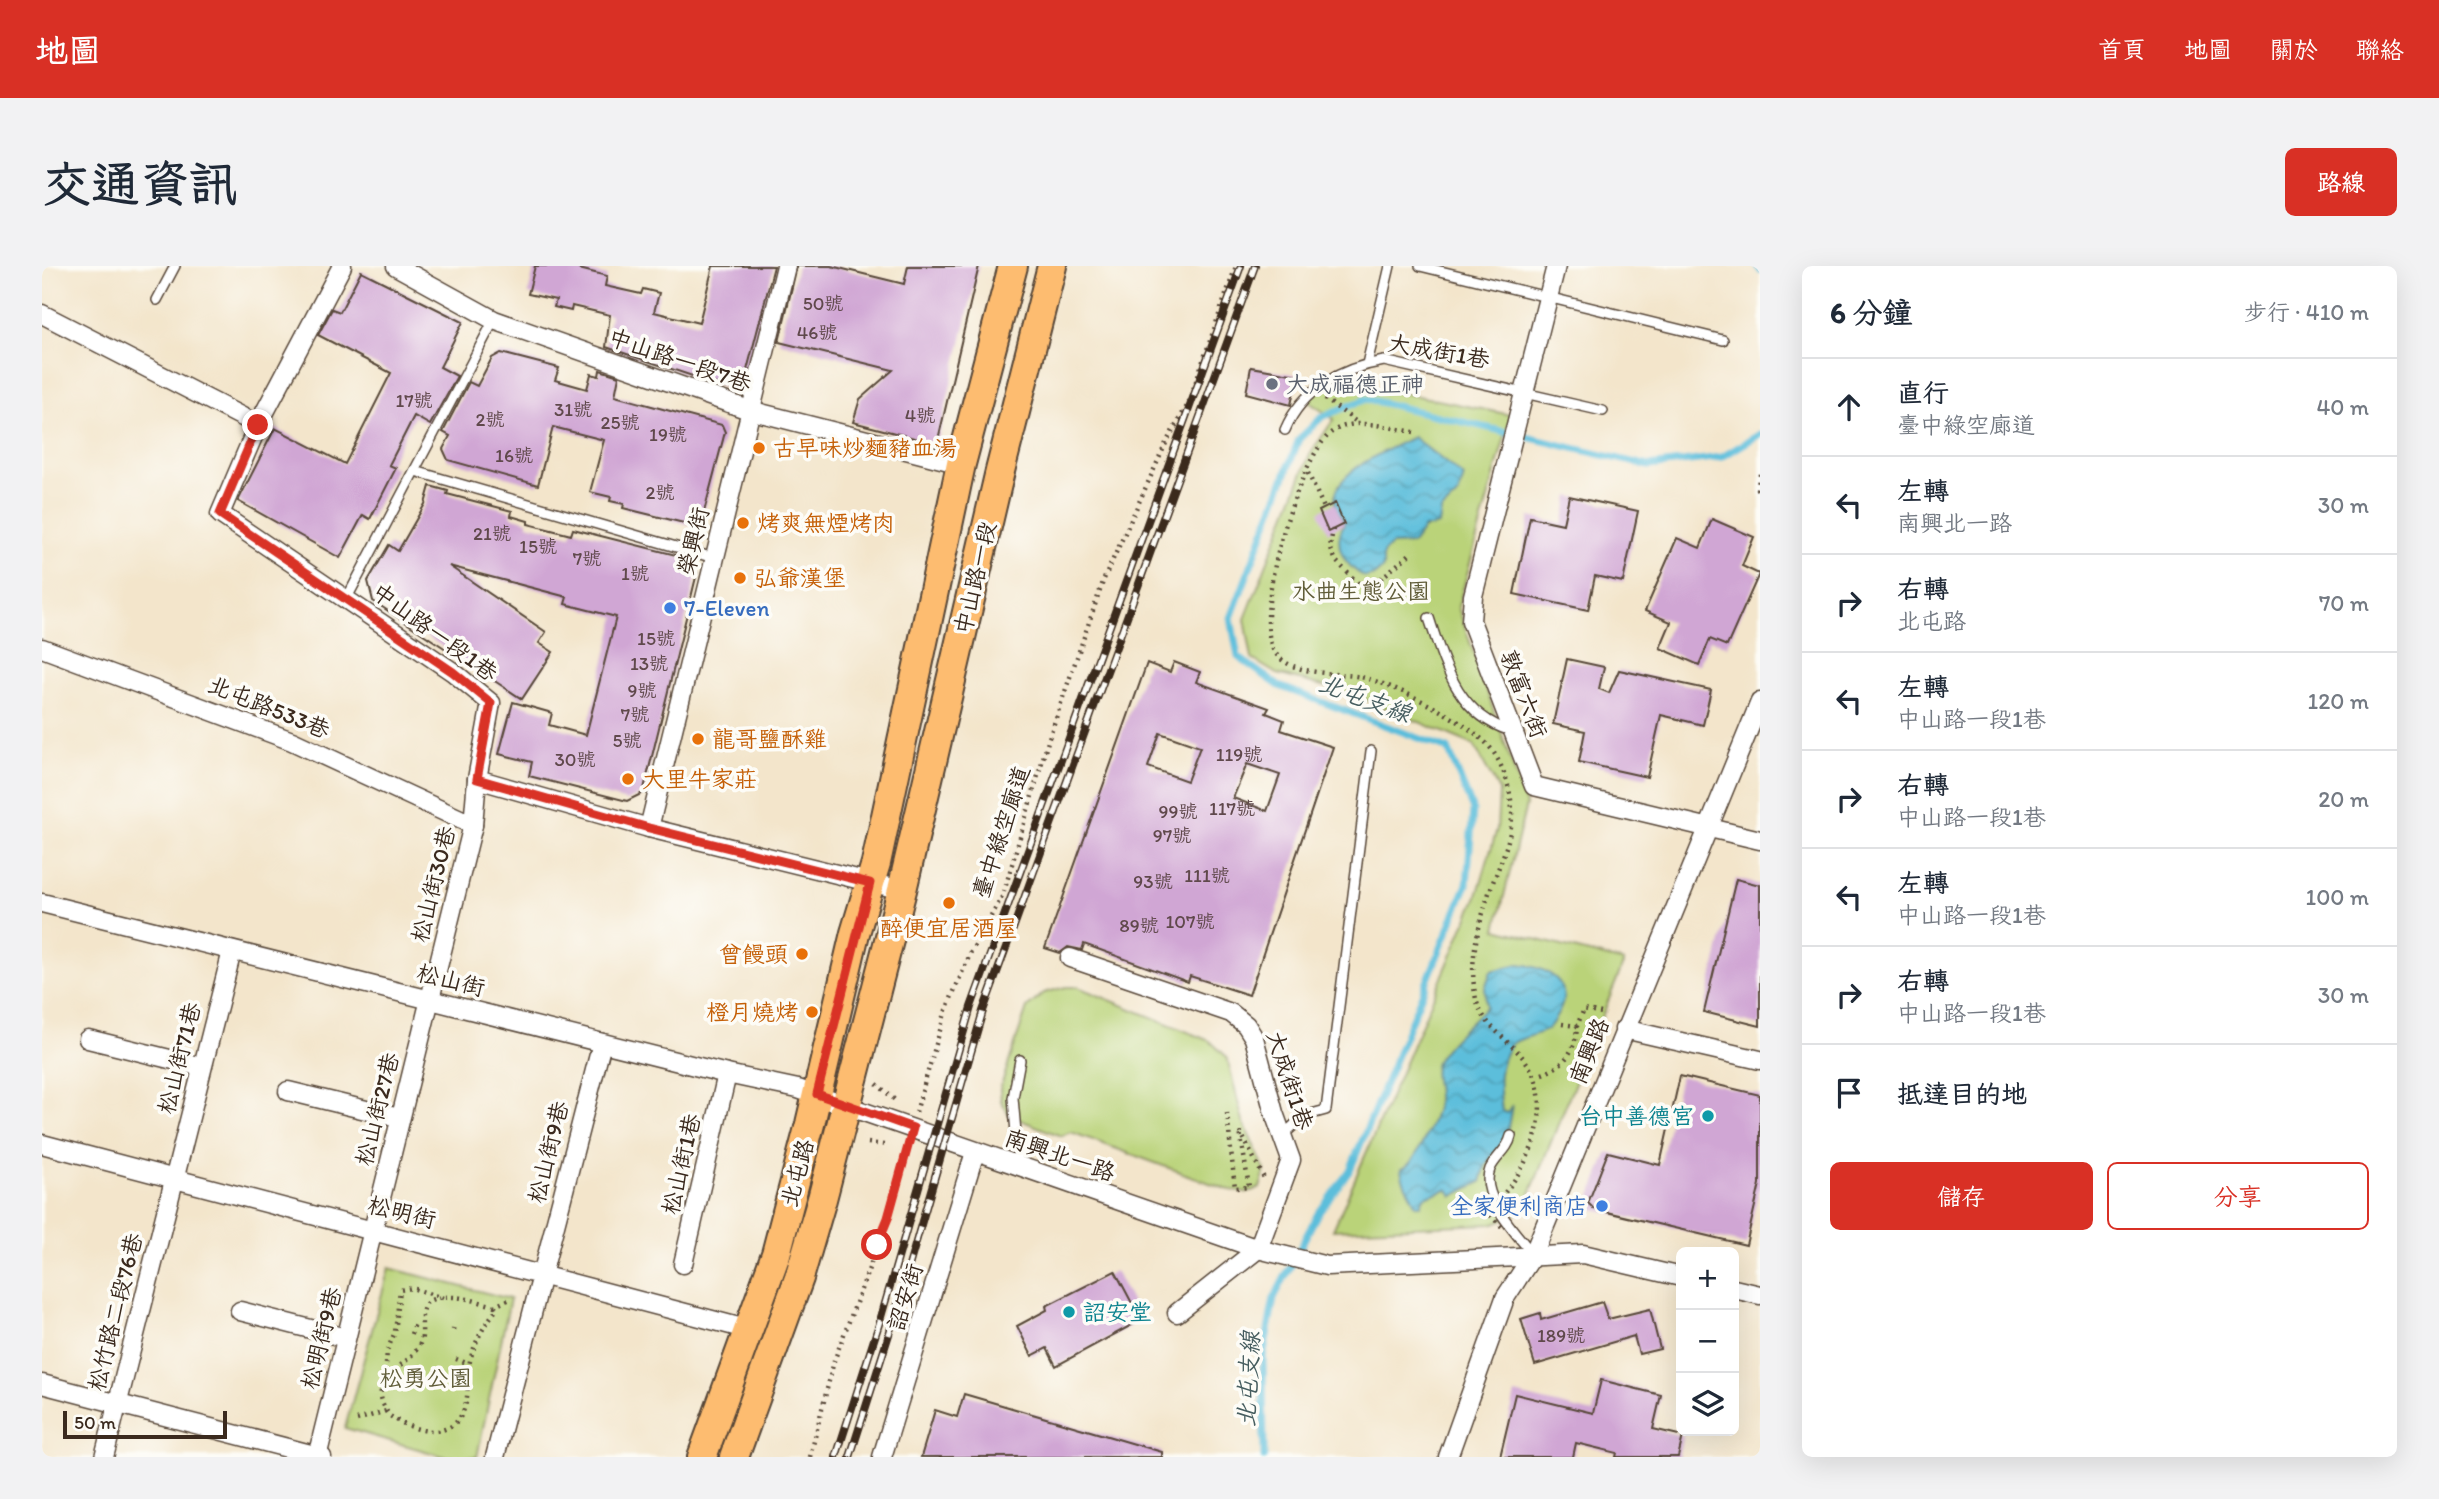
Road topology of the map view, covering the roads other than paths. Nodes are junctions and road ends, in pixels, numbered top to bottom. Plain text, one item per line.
1 (175, 266) edge
2 (342, 266) edge
3 (396, 266) edge
4 (786, 266) edge
5 (1013, 266) edge
6 (1052, 266) edge
7 (1390, 266) edge
8 (1420, 266) edge
9 (1556, 266) edge
10 (1548, 297) junction
11 (157, 300) dead end
12 (42, 314) edge
13 (494, 320) junction
14 (1723, 340) dead end
15 (1367, 364) junction
16 (1526, 393) junction
17 (749, 410) junction
18 (1602, 411) dead end
19 (258, 425) junction
20 (1285, 430) dead end
21 (961, 464) junction
22 (415, 471) junction
23 (714, 558) junction
24 (347, 598) junction
25 (1429, 618) dead end
26 (42, 648) edge
27 (1760, 702) edge
28 (1511, 731) junction
29 (1371, 751) dead end
30 (477, 779) junction
31 (473, 825) junction
32 (1706, 827) junction
33 (649, 828) junction
34 (1760, 840) edge
35 (870, 883) junction
36 (902, 890) junction
37 (42, 903) edge
38 (232, 951) junction
39 (1070, 958) dead end
40 (429, 1000) junction
41 (1624, 1029) junction
42 (88, 1039) dead end
43 (602, 1043) junction
44 (1020, 1060) dead end
45 (1760, 1060) edge
46 (202, 1067) junction
47 (727, 1074) junction
48 (288, 1091) dead end
49 (817, 1094) junction
50 (847, 1105) junction
51 (399, 1118) junction
52 (1282, 1136) junction
53 (1511, 1136) dead end
54 (42, 1144) edge
55 (975, 1152) junction
56 (1019, 1167) junction
57 (174, 1178) junction
58 (373, 1230) junction
59 (1258, 1249) junction
60 (1533, 1255) junction
61 (683, 1264) dead end
62 (542, 1273) junction
63 (1676, 1276) edge
64 (1739, 1290) edge
65 (1760, 1295) edge
66 (240, 1311) dead end
67 (1177, 1313) dead end
68 (750, 1330) junction
69 (346, 1338) junction
70 (42, 1384) edge
71 (117, 1404) junction
72 (104, 1457) edge
73 (318, 1457) edge
74 (495, 1457) edge
75 (702, 1457) edge
76 (734, 1457) edge
77 (882, 1457) edge
78 (1448, 1457) edge

1 - 11 lane
2 - 19 street, 中山路一段1巷
3 - 13 street, 中山路一段7巷
4 - 17 street, 榮興街
5 - 21 main road, 中山路一段
6 - 36 main road, 中山路一段
7 - 15 lane
8 - 10 lane
9 - 10 street, 敦富六街
10 - 14 lane
10 - 16 street, 敦富六街
12 - 19 street
13 - 17 street, 中山路一段7巷
13 - 22 lane
15 - 16 lane, 大成街1巷
15 - 20 lane, 大成街1巷
16 - 18 lane, 大成街1巷
16 - 28 street, 敦富六街
17 - 21 street, 中山路一段7巷
17 - 23 street, 榮興街
19 - 24 street, 中山路一段1巷
21 - 35 main road, 中山路一段
22 - 23 lane
22 - 24 lane
23 - 33 street, 榮興街
24 - 30 street, 中山路一段1巷
25 - 28 lane
26 - 31 street, 北屯路533巷
27 - 32 street, 南興路
28 - 32 street, 敦富六街
29 - 52 lane
30 - 31 street, 松山街30巷
30 - 33 street
31 - 40 street, 松山街30巷
32 - 34 street, 敦富六街
32 - 41 street, 南興路
33 - 35 street
35 - 36 street
35 - 49 main road, 北屯路
36 - 50 main road, 北屯路
37 - 38 street, 松山街
38 - 40 street, 松山街
38 - 46 street, 松山街71巷
39 - 52 street, 大成街1巷
40 - 43 street, 松山街
40 - 51 street, 松山街27巷
41 - 45 street
41 - 60 street, 南興路
42 - 46 street
43 - 47 street, 松山街
43 - 62 street, 松山街9巷
44 - 56 lane
46 - 57 street, 松山街71巷
47 - 49 street, 松山街
47 - 61 street, 松山街1巷
48 - 51 street
49 - 50 street, 松山街
49 - 68 main road, 北屯路
50 - 55 street, 南興北一路
50 - 76 main road, 北屯路
51 - 58 street, 松山街27巷
52 - 59 street, 大成街1巷
53 - 60 lane
54 - 57 street, 松明街
55 - 56 street, 南興北一路
55 - 77 street, 詔安街
56 - 59 street, 南興北一路
57 - 58 street, 松明街
57 - 71 street, 松竹路二段76巷
58 - 62 street, 松明街
58 - 69 street, 松明街9巷
59 - 60 street, 南興北一路
59 - 67 street
60 - 63 street
60 - 78 street, 南興路
62 - 68 street, 松明街
62 - 74 street, 松山街9巷
64 - 65 street
66 - 69 street
68 - 75 main road, 北屯路
69 - 73 street, 松明街9巷
70 - 71 street
71 - 72 street, 松竹路二段76巷
71 - 73 street

